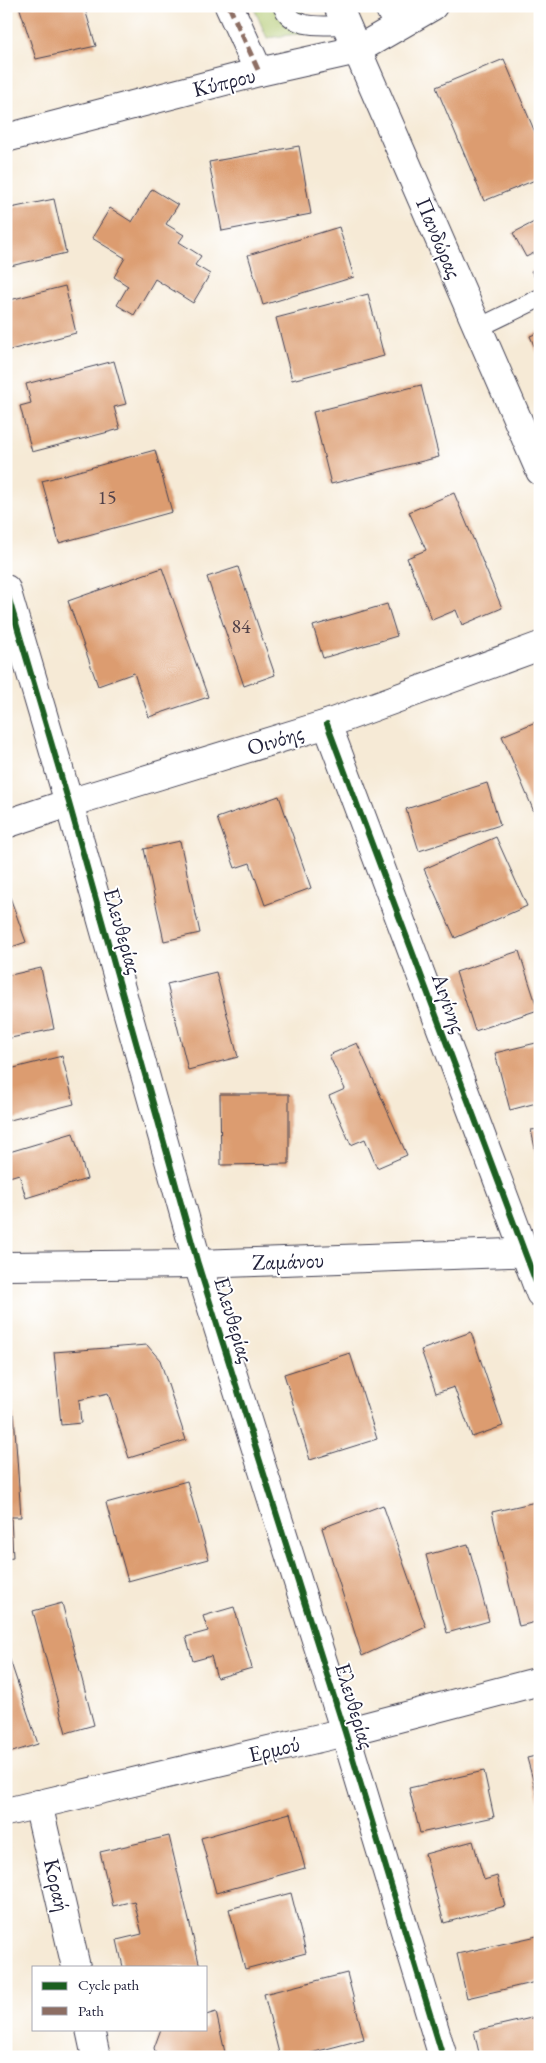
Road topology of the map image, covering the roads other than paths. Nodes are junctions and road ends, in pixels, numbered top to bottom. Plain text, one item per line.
1 (229, 6) edge
2 (282, 6) edge
3 (433, 6) edge
4 (342, 16) edge
5 (388, 18) edge
6 (358, 50) junction
7 (259, 72) junction
8 (6, 138) edge
9 (540, 298) edge
10 (478, 328) junction
11 (540, 471) edge
12 (6, 589) edge
13 (540, 646) edge
14 (327, 724) junction
15 (69, 803) junction
16 (6, 824) edge
17 (532, 1252) edge
18 (198, 1264) junction
19 (6, 1266) edge
20 (540, 1293) edge
21 (540, 1681) edge
22 (345, 1732) junction
23 (38, 1804) junction
24 (6, 1812) edge
25 (76, 1966) edge
26 (90, 2030) edge
27 (96, 2057) edge
28 (443, 2057) edge

1 - 7 street
2 - 4 lane
3 - 5 street, Κύπρου
4 - 6 street, Πανδώρας
5 - 6 street, Κύπρου
6 - 7 street, Κύπρου
6 - 10 street, Πανδώρας
7 - 8 street, Κύπρου
9 - 10 lane
10 - 11 street, Πανδώρας
12 - 15 street, Ελευθερίας
13 - 14 street, Οινόης
14 - 15 street, Οινόης
14 - 17 street, Αιγίνης
15 - 16 street, Οινόης
15 - 18 street, Ελευθερίας
17 - 18 street, Ζαμάνου
17 - 20 street, Αιγίνης
18 - 19 street, Ζαμάνου
18 - 22 street, Ελευθερίας
21 - 22 street, Ερμού
22 - 23 street, Ερμού
22 - 28 street, Ελευθερίας
23 - 24 street, Ερμού
23 - 25 street, Κοραή
26 - 27 street

